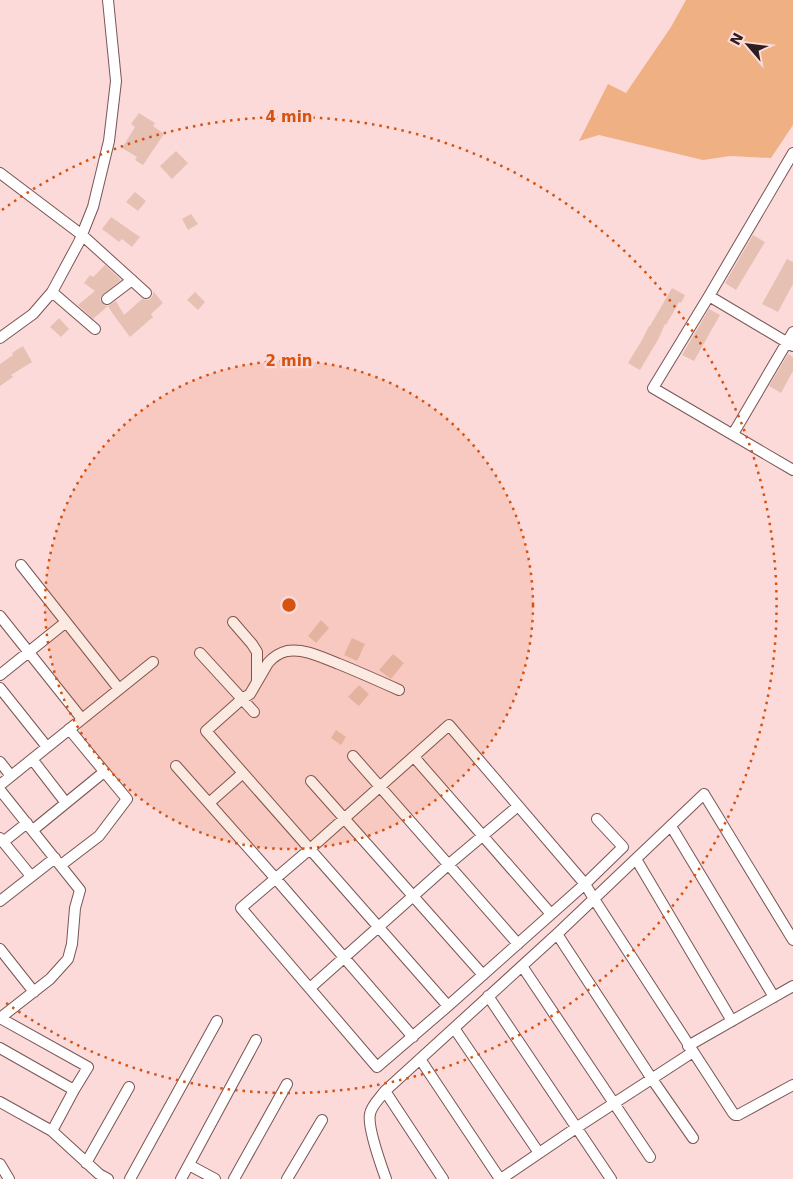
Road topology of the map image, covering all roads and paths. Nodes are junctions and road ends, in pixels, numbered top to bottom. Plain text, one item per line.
1 (108, 0) edge
2 (793, 153) edge
3 (0, 173) edge
4 (82, 235) junction
5 (132, 280) junction
6 (52, 292) junction
7 (146, 293) dead end
8 (709, 296) junction
9 (107, 299) dead end
10 (94, 329) dead end
11 (793, 332) edge
12 (0, 338) edge
13 (790, 344) edge
14 (733, 434) junction
15 (793, 470) edge
16 (21, 565) dead end
17 (0, 616) edge
18 (66, 622) junction
19 (233, 622) dead end
20 (28, 652) junction
21 (200, 653) dead end
22 (153, 662) dead end
23 (0, 675) edge
24 (257, 682) junction
25 (0, 688) edge
26 (119, 689) junction
27 (399, 690) dead end
28 (242, 699) junction
29 (254, 712) dead end
30 (82, 719) junction
31 (69, 729) junction
32 (47, 747) junction
33 (352, 756) dead end
34 (414, 757) junction
35 (32, 759) junction
36 (0, 762) edge
37 (176, 766) dead end
38 (104, 772) junction
39 (243, 773) junction
40 (11, 776) junction
41 (311, 781) dead end
42 (0, 785) edge
43 (380, 787) junction
44 (0, 790) edge
45 (66, 803) junction
46 (209, 803) junction
47 (518, 806) junction
48 (597, 818) dead end
49 (345, 819) junction
50 (671, 826) junction
51 (30, 827) junction
52 (483, 836) junction
53 (2, 840) edge
54 (310, 849) junction
55 (636, 859) junction
56 (58, 862) junction
57 (448, 865) junction
58 (31, 876) junction
59 (276, 879) junction
60 (585, 884) junction
61 (414, 897) junction
62 (594, 899) junction
63 (0, 901) edge
64 (552, 914) junction
65 (379, 928) junction
66 (789, 929) edge
67 (557, 934) junction
68 (793, 940) edge
69 (518, 944) junction
70 (2, 955) edge
71 (345, 958) junction
72 (522, 966) junction
73 (483, 975) junction
74 (793, 986) edge
75 (310, 988) junction
76 (34, 992) junction
77 (488, 996) junction
78 (774, 997) junction
79 (448, 1006) junction
80 (0, 1018) edge
81 (217, 1021) dead end
82 (732, 1021) junction
83 (454, 1028) junction
84 (413, 1037) junction
85 (256, 1040) dead end
86 (0, 1048) edge
87 (690, 1049) junction
88 (420, 1058) junction
89 (652, 1079) junction
90 (287, 1084) dead end
91 (793, 1085) edge
92 (129, 1086) dead end
93 (74, 1090) junction
94 (385, 1091) junction
95 (0, 1102) edge
96 (614, 1104) junction
97 (322, 1120) dead end
98 (576, 1128) junction
99 (52, 1131) junction
100 (693, 1138) dead end
101 (539, 1153) junction
102 (650, 1157) dead end
103 (86, 1163) junction
104 (0, 1164) edge
105 (189, 1165) junction
106 (10, 1179) edge
107 (108, 1179) edge
108 (130, 1179) edge
109 (181, 1179) edge
110 (215, 1179) edge
111 (234, 1179) edge
112 (288, 1179) edge
113 (386, 1179) edge
114 (443, 1179) edge
115 (501, 1179) edge
116 (611, 1179) edge

1 - 4 street
2 - 8 street
3 - 4 street
4 - 5 street
4 - 6 street
5 - 7 street
5 - 9 street
6 - 10 street
6 - 12 street
8 - 13 street
8 - 14 street
11 - 13 street
13 - 14 street
14 - 15 street
16 - 18 street
17 - 20 street
18 - 20 street
18 - 26 street
19 - 24 street
20 - 23 street
20 - 30 street
21 - 28 street
22 - 26 street
24 - 27 street
24 - 28 street
25 - 32 street
26 - 30 street
28 - 29 street
28 - 39 street
30 - 31 street
31 - 32 street
31 - 38 street
32 - 35 street
33 - 43 street
34 - 43 street
34 - 47 street
34 - 52 street
35 - 40 street
35 - 45 street
36 - 40 street
37 - 46 street
38 - 45 street
38 - 56 street
39 - 46 street
39 - 54 street
40 - 42 street
41 - 49 street
43 - 49 street
43 - 57 street
44 - 51 street
45 - 51 street
46 - 59 street
47 - 52 street
47 - 60 street
48 - 60 street
49 - 54 street
49 - 61 street
50 - 55 street
50 - 66 street
50 - 78 street
51 - 53 street
51 - 56 street
52 - 57 street
52 - 64 street
53 - 58 street
54 - 59 street
54 - 65 street
55 - 62 street
55 - 82 street
56 - 58 street
56 - 76 street
57 - 61 street
57 - 69 street
58 - 63 street
59 - 71 street
59 - 75 street
60 - 62 street
60 - 64 street
61 - 65 street
61 - 73 street
62 - 67 street
62 - 87 street
64 - 69 street
65 - 71 street
65 - 79 street
66 - 68 street
67 - 72 street
67 - 89 street
69 - 73 street
70 - 76 street
71 - 75 street
71 - 84 street
72 - 77 street
72 - 96 street
73 - 79 street
74 - 78 street
75 - 84 street
76 - 80 street
77 - 83 street
77 - 98 street
78 - 82 street
79 - 84 street
80 - 93 street
81 - 108 street
82 - 87 street
83 - 88 street
83 - 101 street
85 - 105 street
86 - 93 street
87 - 89 street
87 - 91 street
88 - 94 street
88 - 115 street
89 - 96 street
89 - 100 street
90 - 111 street
92 - 103 street
93 - 99 street
94 - 113 street
94 - 114 street
95 - 99 street
96 - 98 street
96 - 102 street
97 - 112 street
98 - 101 street
98 - 116 street
99 - 103 street
101 - 115 street
103 - 107 street
104 - 106 street
105 - 109 street
105 - 110 street

